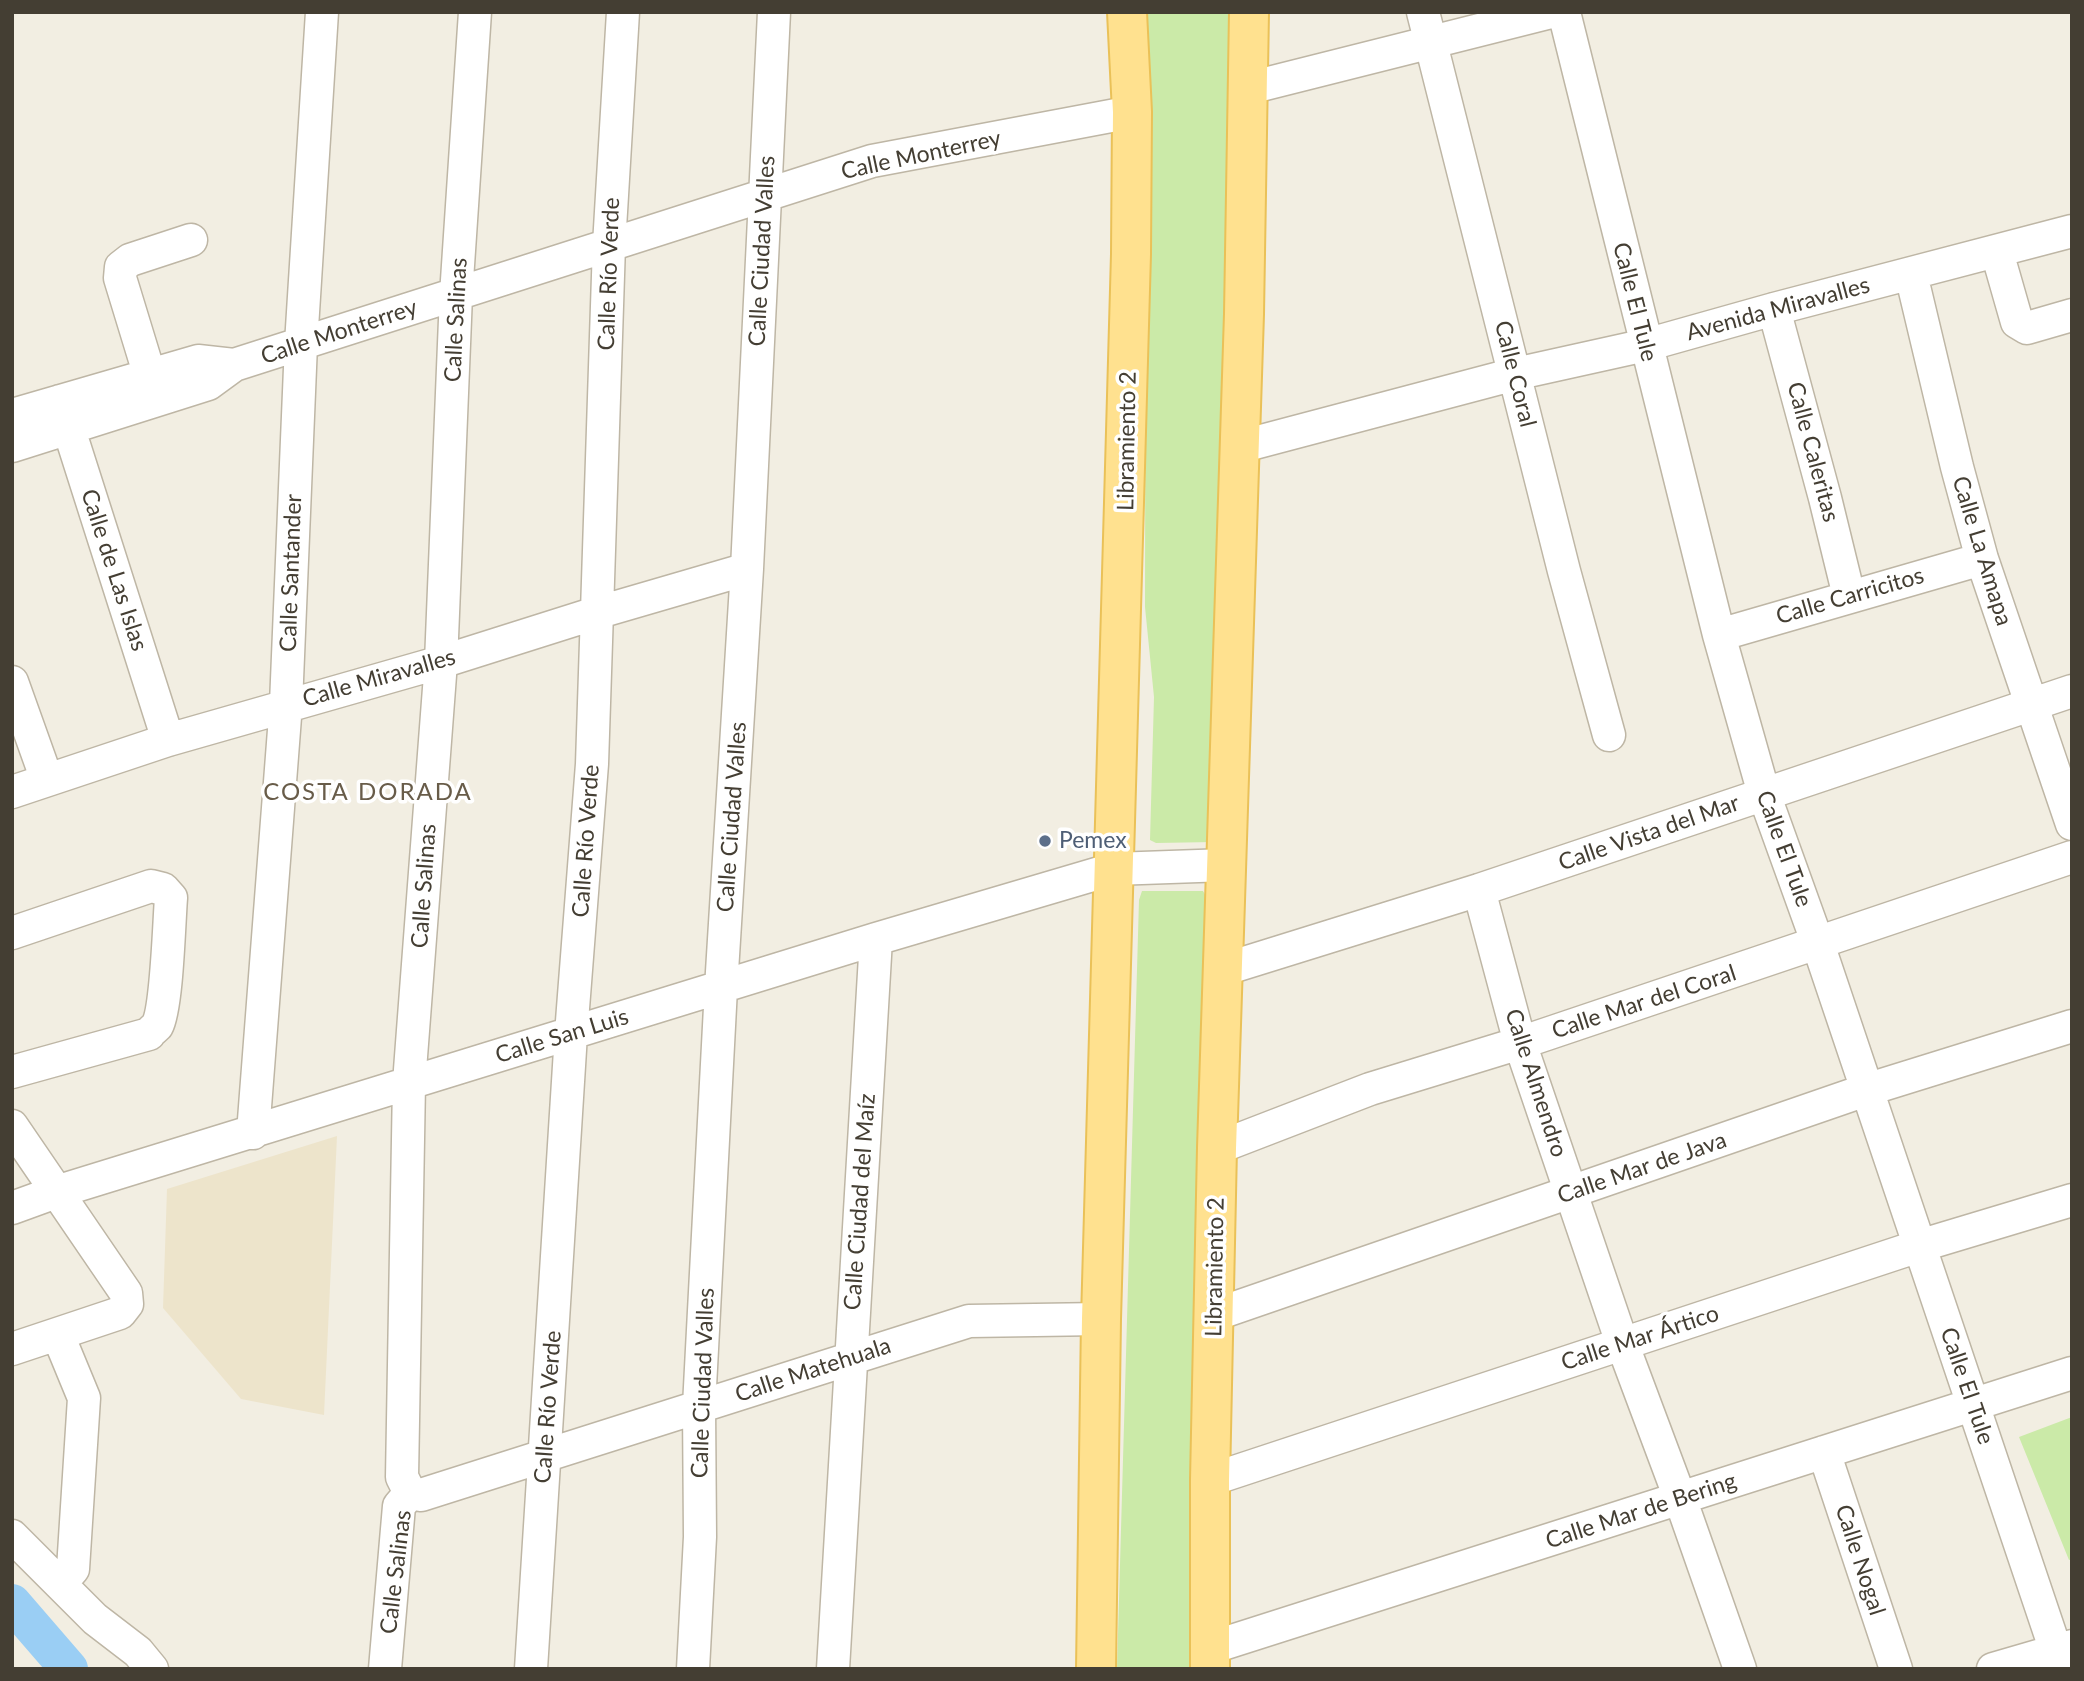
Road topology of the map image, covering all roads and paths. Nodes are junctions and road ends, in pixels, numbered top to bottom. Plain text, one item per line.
1 (322, 12) edge
2 (475, 12) edge
3 (623, 12) edge
4 (774, 12) edge
5 (1127, 12) edge
6 (1249, 12) edge
7 (1551, 12) edge
8 (1564, 12) edge
9 (1427, 27) edge
10 (1249, 88) junction
11 (1132, 112) junction
12 (764, 196) junction
13 (2072, 231) edge
14 (191, 240) dead end
15 (609, 245) junction
16 (1997, 252) junction
17 (1910, 274) junction
18 (456, 295) junction
19 (1774, 309) junction
20 (2072, 315) edge
21 (301, 344) junction
22 (1646, 345) junction
23 (234, 365) junction
24 (149, 373) junction
25 (1515, 374) junction
26 (12, 415) edge
27 (64, 415) junction
28 (12, 446) edge
29 (1239, 447) junction
30 (1982, 559) junction
31 (747, 569) junction
32 (1849, 596) junction
33 (596, 613) junction
34 (1719, 635) junction
35 (442, 662) junction
36 (12, 682) edge
37 (2072, 691) edge
38 (286, 704) junction
39 (2030, 705) junction
40 (1609, 735) dead end
41 (168, 740) junction
42 (47, 780) junction
43 (12, 792) edge
44 (1763, 794) junction
45 (2072, 824) edge
46 (2072, 857) edge
47 (1227, 865) junction
48 (1113, 869) junction
49 (1479, 890) junction
50 (12, 933) edge
51 (876, 939) junction
52 (1818, 944) junction
53 (1224, 969) junction
54 (721, 988) junction
55 (2072, 1026) edge
56 (571, 1034) junction
57 (1520, 1043) junction
58 (12, 1072) edge
59 (409, 1083) junction
60 (1866, 1090) junction
61 (12, 1126) edge
62 (253, 1133) junction
63 (1217, 1148) junction
64 (56, 1192) junction
65 (1572, 1193) junction
66 (2072, 1200) edge
67 (12, 1208) edge
68 (1919, 1246) junction
69 (1214, 1315) junction
70 (1101, 1319) junction
71 (58, 1335) junction
72 (1622, 1343) junction
73 (12, 1349) edge
74 (850, 1357) junction
75 (2072, 1373) edge
76 (1974, 1404) junction
77 (699, 1406) junction
78 (1824, 1452) junction
79 (545, 1455) junction
80 (1210, 1480) junction
81 (410, 1493) junction
82 (1680, 1498) junction
83 (12, 1535) edge
84 (60, 1584) junction
85 (2063, 1655) edge
86 (1210, 1659) edge
87 (152, 1669) edge
88 (386, 1669) edge
89 (531, 1669) edge
90 (693, 1669) edge
91 (833, 1669) edge
92 (1096, 1669) edge
93 (1740, 1669) edge
94 (1896, 1669) edge
95 (1993, 1669) edge

1 - 21 street, Calle Santander
2 - 18 street, Calle Salinas
3 - 15 street, Calle Río Verde
4 - 12 street, Calle Ciudad Valles
5 - 11 main road, Libramiento 2
6 - 10 main road, Libramiento 2
7 - 9 street
8 - 22 street, Calle El Tule
9 - 10 street
9 - 25 street, Calle Coral
10 - 29 main road, Libramiento 2
11 - 12 street, Calle Monterrey
11 - 48 main road, Libramiento 2
12 - 15 street, Calle Monterrey
12 - 31 street, Calle Ciudad Valles
13 - 16 street, Avenida Miravalles
14 - 24 street
15 - 18 street, Calle Monterrey
15 - 33 street, Calle Río Verde
16 - 17 street, Avenida Miravalles
16 - 20 street
17 - 19 street, Avenida Miravalles
17 - 30 street, Calle La Amapa
18 - 21 street, Calle Monterrey
18 - 35 street, Calle Salinas
19 - 22 street, Avenida Miravalles
19 - 32 street, Calle Caleritas
21 - 23 street, Calle Monterrey
21 - 38 street, Calle Santander
22 - 25 street, Avenida Miravalles
22 - 34 street, Calle El Tule
23 - 24 street, Calle Monterrey
23 - 27 street, Calle Monterrey
24 - 27 street, Calle Monterrey
25 - 29 street, Avenida Miravalles
25 - 40 street, Calle Coral
26 - 27 street, Calle Monterrey
27 - 28 street, Calle Monterrey
27 - 41 street, Calle de Las Islas
29 - 47 main road, Libramiento 2
30 - 32 street, Calle Carricitos
30 - 39 street, Calle La Amapa
31 - 33 street, Calle Miravalles
31 - 54 street, Calle Ciudad Valles
32 - 34 street, Calle Carricitos
33 - 35 street, Calle Miravalles
33 - 56 street, Calle Río Verde
34 - 44 street, Calle El Tule
35 - 38 street, Calle Miravalles
35 - 59 street, Calle Salinas
36 - 42 street
37 - 39 street, Calle Vista del Mar
38 - 41 street, Calle Miravalles
38 - 62 street, Calle Santander
39 - 44 street, Calle Vista del Mar
39 - 45 street, Calle La Amapa
41 - 42 street, Calle Miravalles
42 - 43 street, Calle Miravalles
44 - 49 street, Calle Vista del Mar
44 - 52 street, Calle El Tule
46 - 52 street, Calle Mar del Coral
47 - 48 street
47 - 53 main road, Libramiento 2
48 - 51 street, Calle San Luis
48 - 70 main road, Libramiento 2
49 - 53 street, Calle Vista del Mar
49 - 57 street, Calle Almendro
50 - 58 street
51 - 54 street, Calle San Luis
51 - 74 street, Calle Ciudad del Maíz
52 - 57 street, Calle Mar del Coral
52 - 60 street, Calle El Tule
53 - 63 main road, Libramiento 2
54 - 56 street, Calle San Luis
54 - 77 street, Calle Ciudad Valles
55 - 60 street, Calle Mar de Java
56 - 59 street, Calle San Luis
56 - 79 street, Calle Río Verde
57 - 63 street, Calle Mar del Coral
57 - 65 street, Calle Almendro
59 - 62 street, Calle San Luis
59 - 81 street, Calle Salinas
60 - 65 street, Calle Mar de Java
60 - 68 street, Calle El Tule
61 - 64 street
62 - 64 street, Calle San Luis
63 - 69 main road, Libramiento 2
64 - 67 street, Calle San Luis
64 - 71 street
65 - 69 street, Calle Mar de Java
65 - 72 street, Calle Almendro
66 - 68 street, Calle Mar Ártico
68 - 72 street, Calle Mar Ártico
68 - 76 street, Calle El Tule
69 - 80 main road, Libramiento 2
70 - 74 street, Calle Matehuala
70 - 92 main road, Libramiento 2
71 - 73 street
71 - 84 street
72 - 80 street, Calle Mar Ártico
72 - 82 street, Calle Almendro
74 - 77 street, Calle Matehuala
74 - 91 street, Calle Ciudad del Maíz
75 - 76 street, Calle Mar de Bering
76 - 78 street, Calle Mar de Bering
76 - 85 street, Calle El Tule
77 - 79 street, Calle Matehuala
77 - 90 street, Calle Ciudad Valles
78 - 82 street, Calle Mar de Bering
78 - 94 street, Calle Nogal
79 - 81 street, Calle Matehuala
79 - 89 street, Calle Río Verde
80 - 86 main road, Libramiento 2
81 - 88 street, Calle Salinas
82 - 86 street, Calle Mar de Bering
82 - 93 street, Calle Almendro
83 - 84 street
84 - 87 street
85 - 95 street

